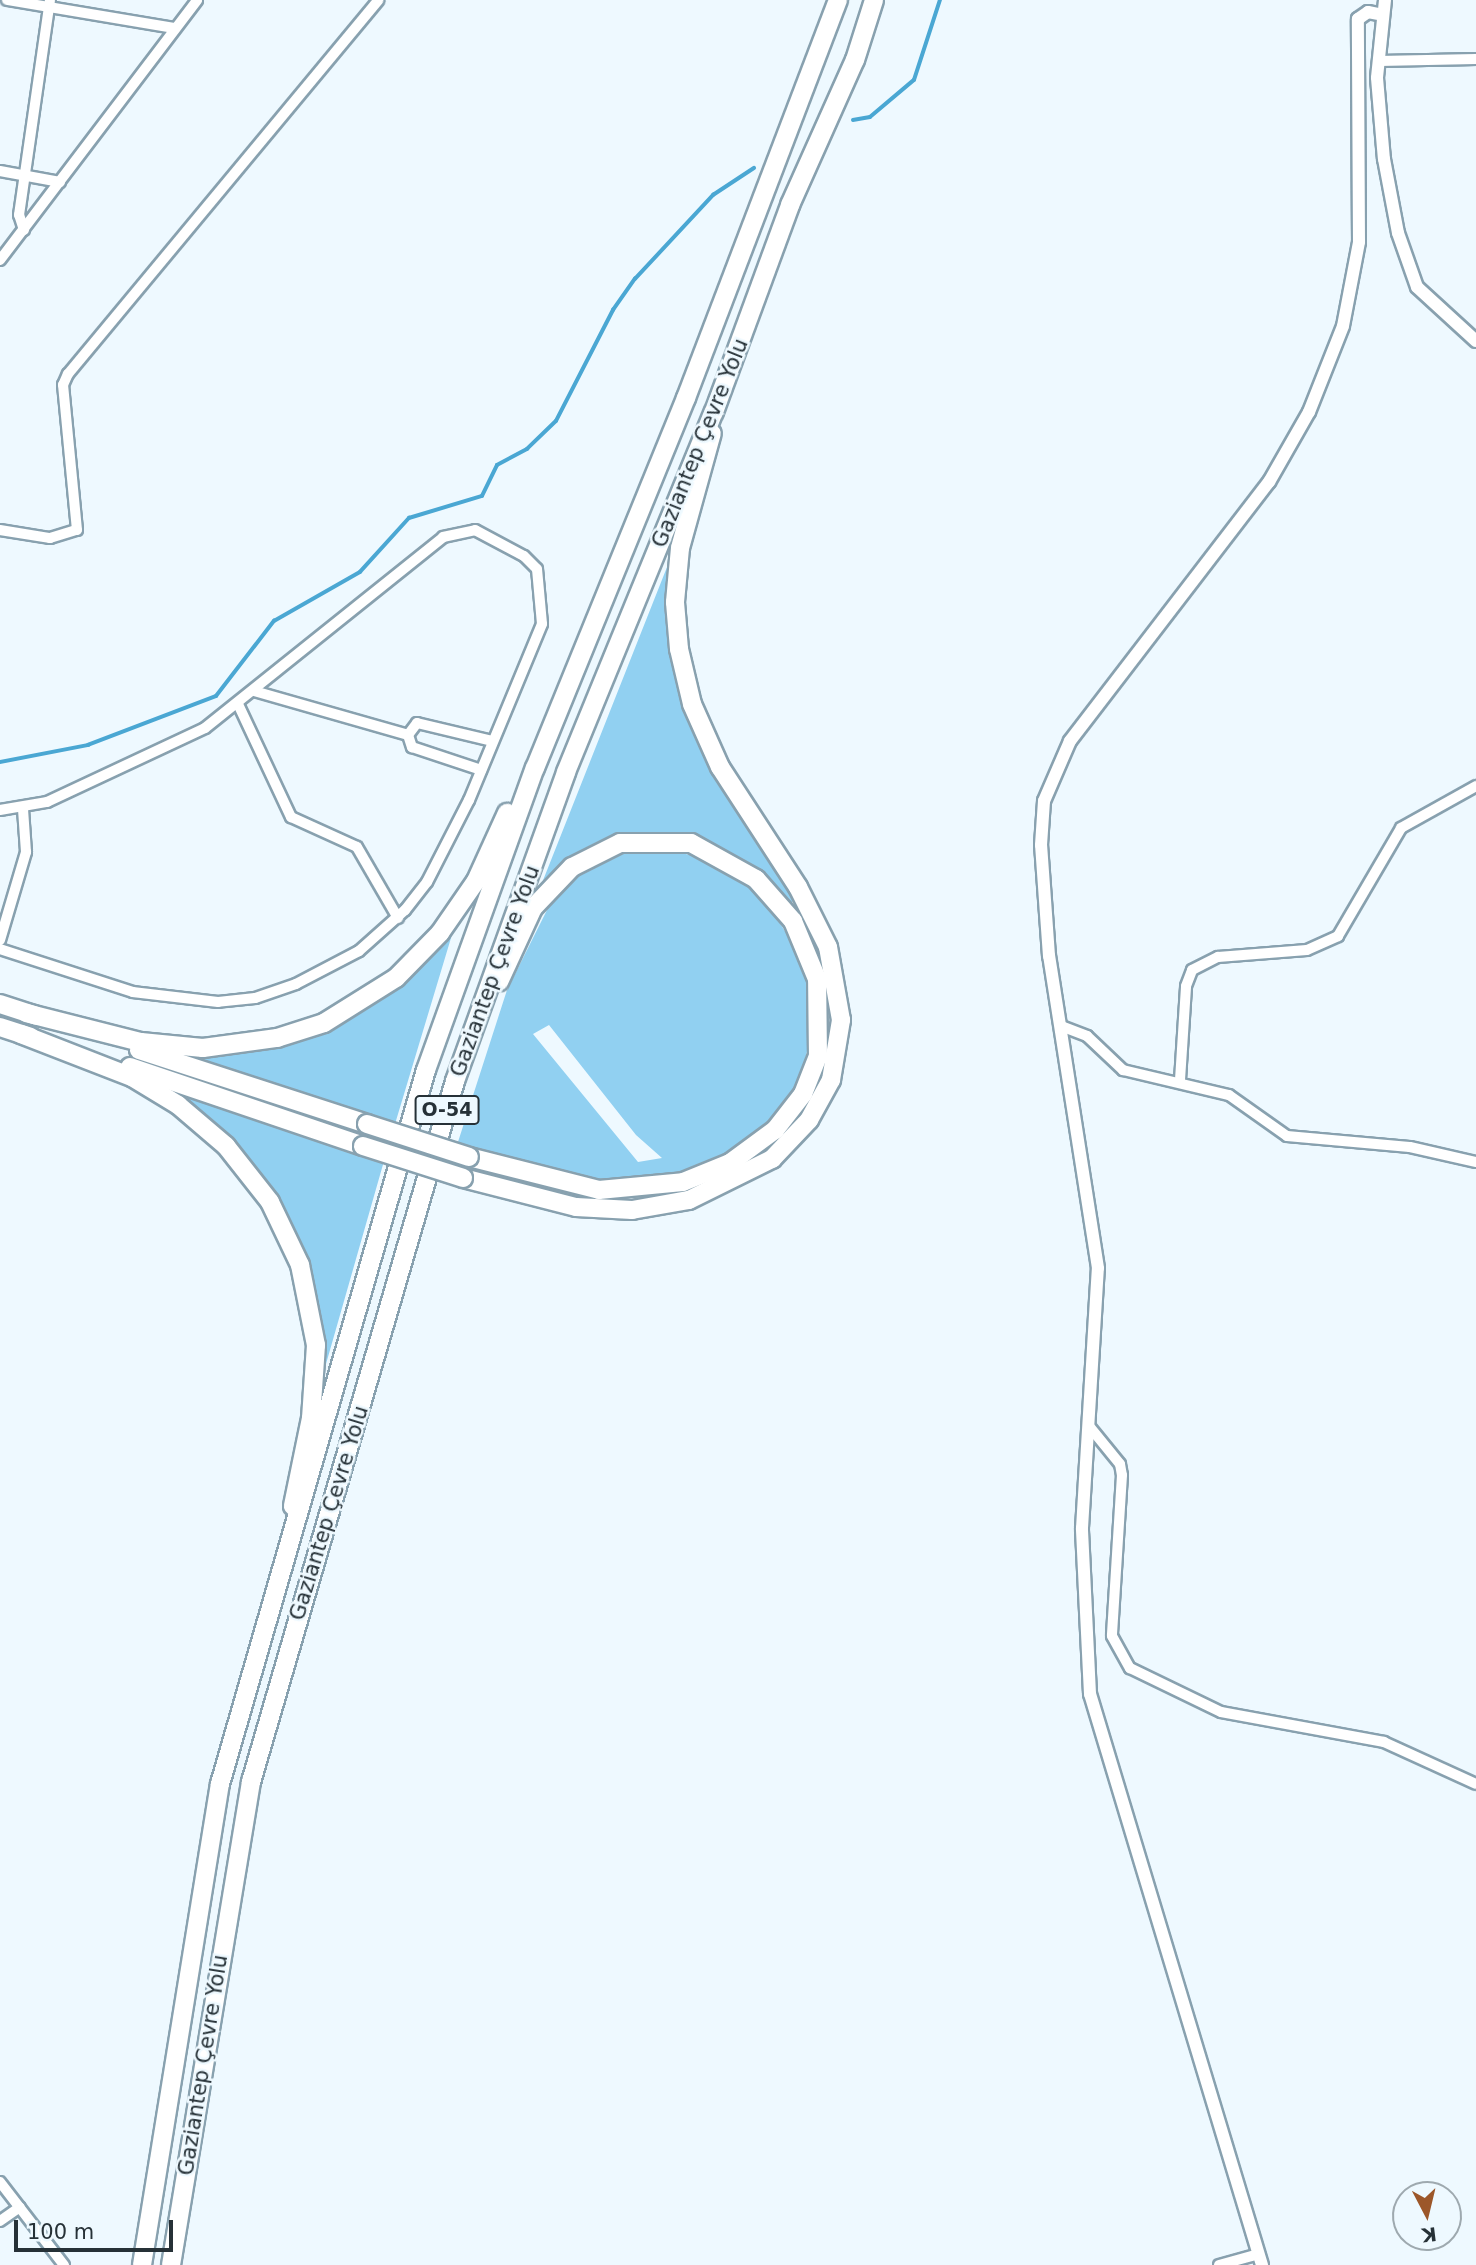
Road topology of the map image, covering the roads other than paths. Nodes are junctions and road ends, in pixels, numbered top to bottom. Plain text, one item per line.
1 (7, 0) edge
2 (197, 0) edge
3 (379, 0) edge
4 (838, 0) edge
5 (874, 0) edge
6 (1385, 0) edge
7 (50, 4) edge
8 (1383, 15) junction
9 (174, 27) junction
10 (1476, 59) edge
11 (1379, 61) junction
12 (0, 171) edge
13 (24, 173) junction
14 (60, 182) junction
15 (24, 230) junction
16 (0, 260) edge
17 (1476, 341) edge
18 (714, 412) junction
19 (0, 530) edge
20 (254, 691) junction
21 (238, 704) junction
22 (408, 735) junction
23 (492, 741) junction
24 (535, 768) junction
25 (481, 770) junction
26 (1476, 786) edge
27 (23, 809) junction
28 (0, 810) edge
29 (398, 918) junction
30 (0, 940) edge
31 (0, 949) edge
32 (0, 1004) edge
33 (26, 1013) junction
34 (1061, 1026) junction
35 (0, 1027) edge
36 (21, 1034) junction
37 (1181, 1080) junction
38 (454, 1081) junction
39 (1476, 1162) edge
40 (1089, 1426) junction
41 (290, 1541) junction
42 (1476, 1784) edge
43 (0, 2182) edge
44 (20, 2207) junction
45 (0, 2221) edge
46 (1260, 2260) edge
47 (64, 2265) edge
48 (142, 2265) edge
49 (171, 2265) edge
50 (1219, 2265) edge

1 - 7 street
2 - 9 street
3 - 19 street
4 - 24 highway, Gaziantep Çevre Yolu / O-54
5 - 18 highway, Gaziantep Çevre Yolu / O-54
6 - 8 street
7 - 9 street
7 - 13 street
8 - 11 street
8 - 34 street
9 - 14 street
10 - 11 street
11 - 17 street
12 - 13 street
13 - 14 street
13 - 15 street
14 - 15 street
15 - 16 street
18 - 36 highway, bridge
18 - 38 highway, Gaziantep Çevre Yolu / O-54
20 - 21 street
20 - 22 street
20 - 23 street
21 - 27 street
21 - 29 street
22 - 23 street
22 - 25 street
23 - 25 street
24 - 33 highway
24 - 41 highway, Gaziantep Çevre Yolu / O-54
25 - 29 street
26 - 37 street
27 - 28 street
27 - 30 street
29 - 31 street
32 - 33 highway
33 - 38 highway, bridge
34 - 37 street
34 - 40 street
35 - 36 highway
36 - 41 highway
37 - 39 street
38 - 49 highway, Gaziantep Çevre Yolu / O-54
40 - 42 street
40 - 46 street
41 - 48 highway, Gaziantep Çevre Yolu / O-54
43 - 44 street
44 - 45 street
44 - 47 street
46 - 50 street

